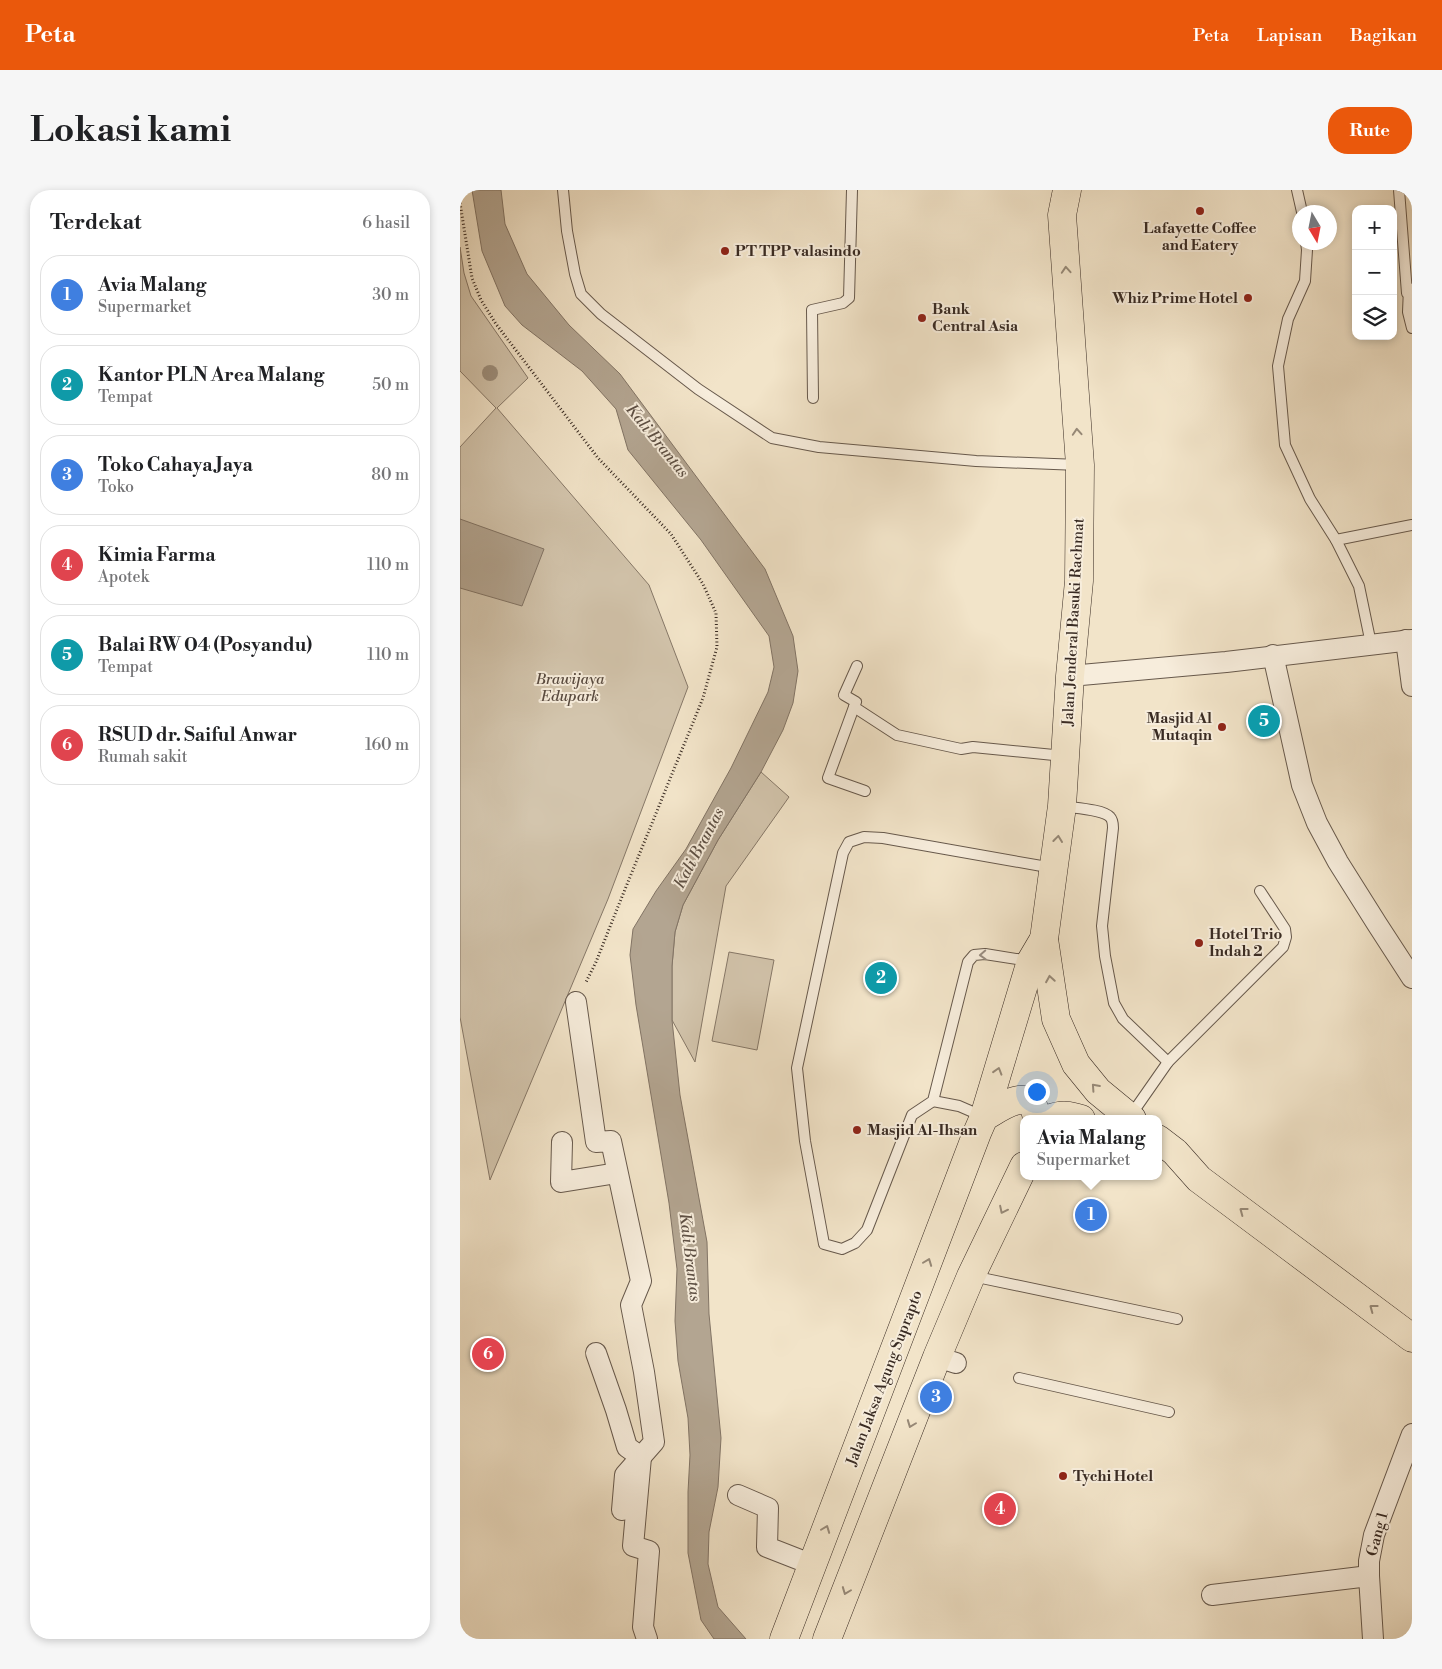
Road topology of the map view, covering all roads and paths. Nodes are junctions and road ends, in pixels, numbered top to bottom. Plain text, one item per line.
1 (563, 190) edge
2 (852, 190) edge
3 (1297, 190) edge
4 (1399, 190) edge
5 (1061, 198) edge
6 (460, 204) edge
7 (1300, 205) edge
8 (1307, 250) edge
9 (1412, 274) edge
10 (1407, 293) junction
11 (1412, 328) edge
12 (813, 398) dead end
13 (1080, 465) junction
14 (1412, 525) edge
15 (1336, 540) junction
16 (1409, 640) edge
17 (1371, 644) junction
18 (1273, 655) junction
19 (857, 666) dead end
20 (1070, 676) junction
21 (1412, 686) edge
22 (854, 707) junction
23 (1065, 757) junction
24 (865, 791) dead end
25 (1062, 806) junction
26 (1054, 868) junction
27 (1260, 891) dead end
28 (1037, 950) junction
29 (1412, 978) edge
30 (576, 1002) joint
31 (1168, 1062) junction
32 (933, 1101) junction
33 (1036, 1115) edge
34 (1127, 1115) edge
35 (1133, 1115) edge
36 (984, 1117) junction
37 (562, 1142) dead end
38 (1162, 1142) edge
39 (1162, 1161) edge
40 (617, 1173) junction
41 (1020, 1174) edge
42 (1199, 1179) junction
43 (971, 1276) junction
44 (1176, 1319) dead end
45 (1412, 1338) edge
46 (596, 1353) dead end
47 (1019, 1378) dead end
48 (1169, 1412) dead end
49 (1412, 1434) edge
50 (641, 1457) junction
51 (738, 1495) dead end
52 (622, 1510) dead end
53 (812, 1565) junction
54 (1369, 1576) junction
55 (1212, 1595) dead end
56 (787, 1631) edge
57 (647, 1639) edge
58 (828, 1639) edge
59 (1373, 1639) edge

1 - 13 lane
2 - 12 lane
3 - 7 lane
4 - 10 lane
13 -> 5 main road, Jalan Jenderal Basuki Rachmat
6 - 30 path
8 - 15 lane
9 - 10 lane
10 - 11 lane
13 - 20 main road, Jalan Jenderal Basuki Rachmat
14 - 15 lane
15 - 17 lane
16 - 17 street
16 - 21 street
17 - 18 street
18 - 20 street
18 - 29 street
19 - 22 lane
20 - 23 main road, Jalan Jenderal Basuki Rachmat
22 - 23 lane
22 - 24 lane
23 - 25 main road, Jalan Jenderal Basuki Rachmat
26 -> 25 main road, Jalan Jenderal Basuki Rachmat
25 - 31 lane
26 - 28 main road, Jalan Jenderal Basuki Rachmat
26 - 32 lane
27 - 31 lane
28 -> 32 lane
34 -> 28 main road, Jalan Jenderal Basuki Rachmat
36 -> 28 main road, Jalan Jaksa Agung Suprapto
30 - 40 street
31 - 35 lane
32 - 36 lane
33 - 36 main road
53 -> 36 main road, Jalan Jaksa Agung Suprapto
37 - 40 street
38 - 42 main road
39 - 42 main road
40 - 50 street
41 -> 43 main road
45 -> 42 main road
43 - 44 lane
43 -> 58 main road
46 - 50 street
47 - 48 lane
49 - 54 street, Gang 1
50 - 52 street
50 - 57 street
51 - 53 street
53 - 56 main road, Jalan Jaksa Agung Suprapto
54 - 55 street
54 - 59 street, Gang 1

